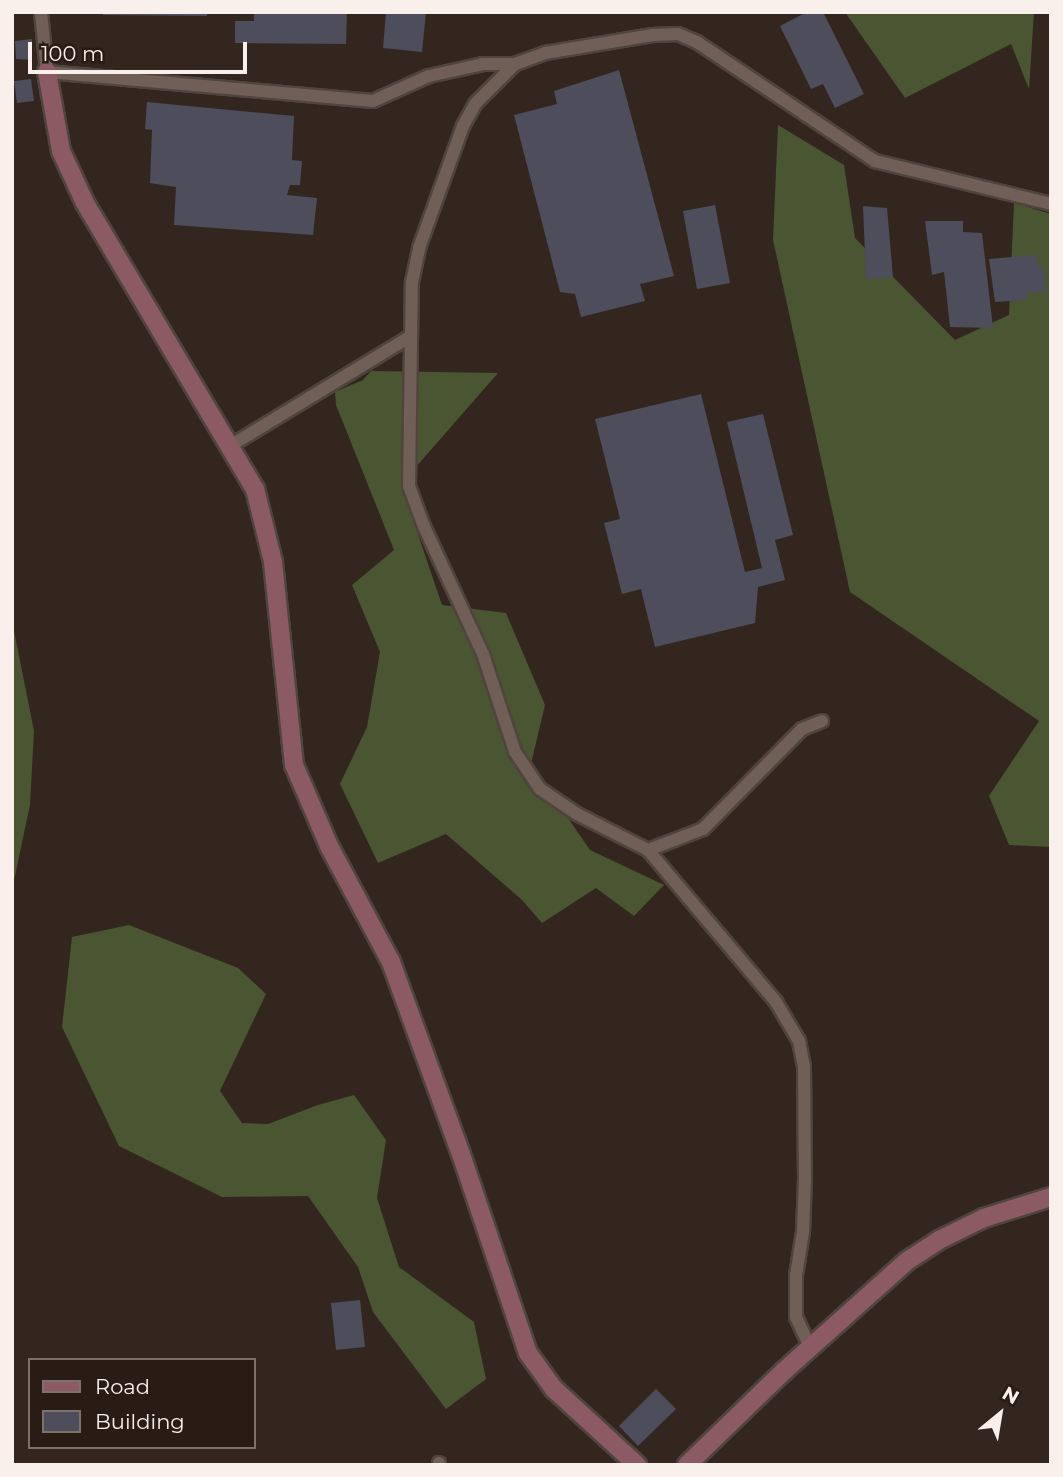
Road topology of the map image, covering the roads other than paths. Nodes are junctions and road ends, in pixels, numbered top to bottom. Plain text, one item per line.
1 (41, 12) edge
2 (515, 64) junction
3 (47, 72) junction
4 (1051, 204) edge
5 (409, 337) junction
6 (230, 446) junction
7 (822, 721) dead end
8 (648, 849) junction
9 (1051, 1197) edge
10 (810, 1347) junction
11 (637, 1465) edge
12 (687, 1465) edge

1 - 3 street
2 - 3 street
2 - 4 street
2 - 5 street
3 - 6 street
5 - 6 street
5 - 8 street
6 - 11 street
7 - 8 street
8 - 10 street
9 - 10 street
10 - 12 street

